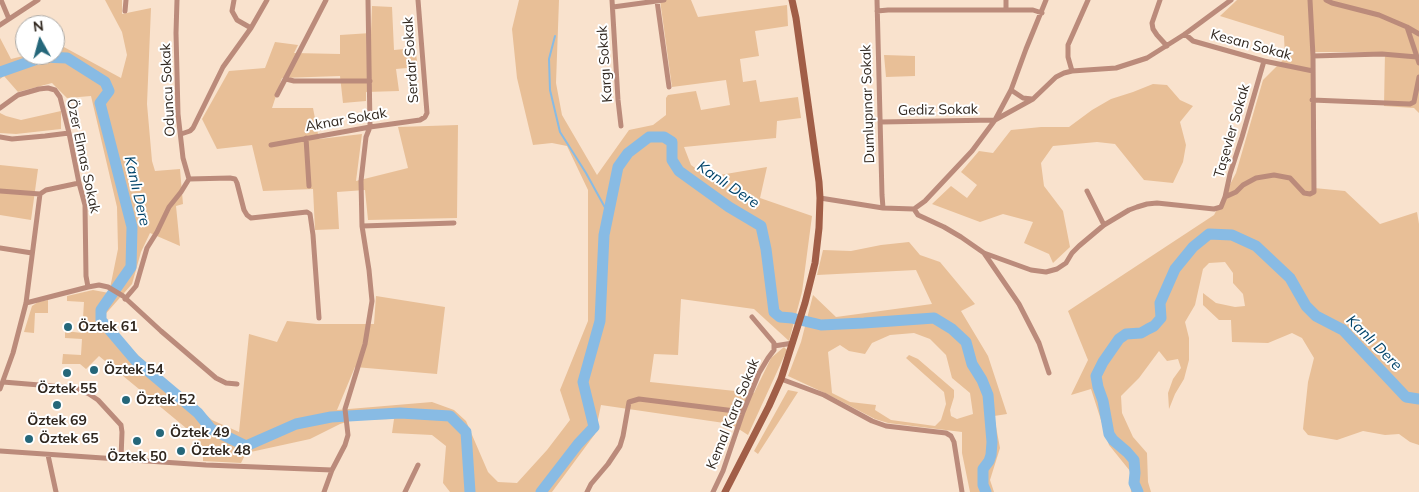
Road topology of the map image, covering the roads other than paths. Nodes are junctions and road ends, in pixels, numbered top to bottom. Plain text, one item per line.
1 (1, 0) edge
2 (38, 0) edge
3 (126, 0) edge
4 (177, 0) edge
5 (234, 0) edge
6 (267, 0) edge
7 (326, 0) edge
8 (368, 0) edge
9 (418, 0) edge
10 (612, 0) edge
11 (664, 0) edge
12 (792, 0) edge
13 (876, 0) edge
14 (1006, 0) edge
15 (1046, 0) edge
16 (1088, 0) edge
17 (1160, 0) edge
18 (1232, 0) edge
19 (1310, 0) edge
20 (1326, 0) edge
21 (657, 1) edge
22 (613, 8) junction
23 (1006, 10) junction
24 (125, 11) dead end
25 (877, 11) junction
26 (1042, 13) junction
27 (9, 19) junction
28 (0, 25) edge
29 (1407, 27) junction
30 (251, 28) junction
31 (1186, 34) junction
32 (1419, 34) edge
33 (1167, 46) junction
34 (1313, 56) junction
35 (1417, 57) junction
36 (1264, 62) junction
37 (1419, 63) edge
38 (1072, 71) junction
39 (1313, 71) junction
40 (1419, 76) edge
41 (286, 79) junction
42 (370, 81) junction
43 (669, 87) dead end
44 (1011, 90) junction
45 (277, 95) dead end
46 (1033, 99) junction
47 (1312, 100) junction
48 (0, 108) edge
49 (425, 117) joint
50 (995, 120) junction
51 (881, 122) junction
52 (621, 126) dead end
53 (370, 127) junction
54 (69, 133) junction
55 (181, 134) junction
56 (0, 137) edge
57 (306, 138) junction
58 (271, 145) dead end
59 (189, 179) junction
60 (78, 183) junction
61 (309, 186) dead end
62 (1087, 190) dead end
63 (0, 191) edge
64 (40, 194) junction
65 (1225, 197) junction
66 (820, 198) junction
67 (883, 208) junction
68 (914, 209) junction
69 (454, 223) dead end
70 (1104, 225) junction
71 (362, 226) junction
72 (0, 248) edge
73 (32, 253) junction
74 (984, 253) junction
75 (88, 287) junction
76 (124, 298) junction
77 (26, 303) junction
78 (752, 317) dead end
79 (319, 318) dead end
80 (793, 343) junction
81 (774, 346) junction
82 (1049, 373) dead end
83 (781, 379) junction
84 (3, 382) junction
85 (237, 384) dead end
86 (0, 389) edge
87 (743, 412) junction
88 (0, 451) edge
89 (48, 455) junction
90 (121, 459) junction
91 (418, 464) dead end
92 (332, 470) junction
93 (56, 492) edge
94 (324, 492) edge
95 (405, 492) edge
96 (587, 492) edge
97 (714, 492) edge
98 (726, 492) edge
99 (962, 492) edge

1 - 27 street
2 - 27 street
3 - 24 street
4 - 55 street, Oduncu Sokak
5 - 30 street
6 - 30 street
7 - 41 street
8 - 42 street
9 - 49 street, Serdar Sokak
10 - 22 street, Kargı Sokak
11 - 21 street
12 - 66 main road
13 - 25 street, Dumlupınar Sokak
14 - 23 street
15 - 26 street
16 - 38 street
17 - 33 street
18 - 31 street
19 - 34 street
20 - 29 street
21 - 22 street
21 - 43 street
22 - 52 street, Kargı Sokak
23 - 25 street
23 - 26 street
25 - 51 street, Dumlupınar Sokak
26 - 44 street
27 - 28 street
29 - 32 street
29 - 35 street
30 - 55 street
31 - 33 street
31 - 36 street, Kesan Sokak
33 - 38 street
34 - 35 street
34 - 39 street
35 - 37 street
36 - 39 street, Kesan Sokak
36 - 65 street, Taşevler Sokak
38 - 46 street
39 - 47 street
40 - 47 street
41 - 42 street
41 - 45 street
42 - 53 street
44 - 46 street
44 - 50 street
46 - 50 street
47 - 65 street
48 - 54 street, Özer Elmas Sokak
49 - 53 street, Aknar Sokak
50 - 51 street, Gediz Sokak
50 - 68 street
51 - 67 street, Dumlupınar Sokak
53 - 57 street, Aknar Sokak
53 - 71 street
54 - 56 street
54 - 60 street, Özer Elmas Sokak
55 - 59 street, Oduncu Sokak
57 - 58 street, Aknar Sokak
57 - 61 street
59 - 76 street
59 - 79 street
60 - 64 street
60 - 75 street, Özer Elmas Sokak
62 - 70 street
63 - 64 street
64 - 73 street
65 - 70 street, Taşevler Sokak
66 - 67 street
66 - 80 main road
67 - 68 street
68 - 74 street
69 - 71 street
70 - 74 street
71 - 92 street
72 - 73 street
73 - 77 street
74 - 82 street
75 - 76 street
75 - 77 street
76 - 85 street
77 - 84 street
78 - 81 street
80 - 81 street
80 - 83 main road
81 - 87 street, Kemal Kara Sokak
83 - 98 main road
83 - 99 street
84 - 86 street
84 - 90 street
87 - 96 street
87 - 97 street, Kemal Kara Sokak
88 - 89 street
89 - 90 street
89 - 93 street
90 - 92 street
91 - 95 street
92 - 94 street

